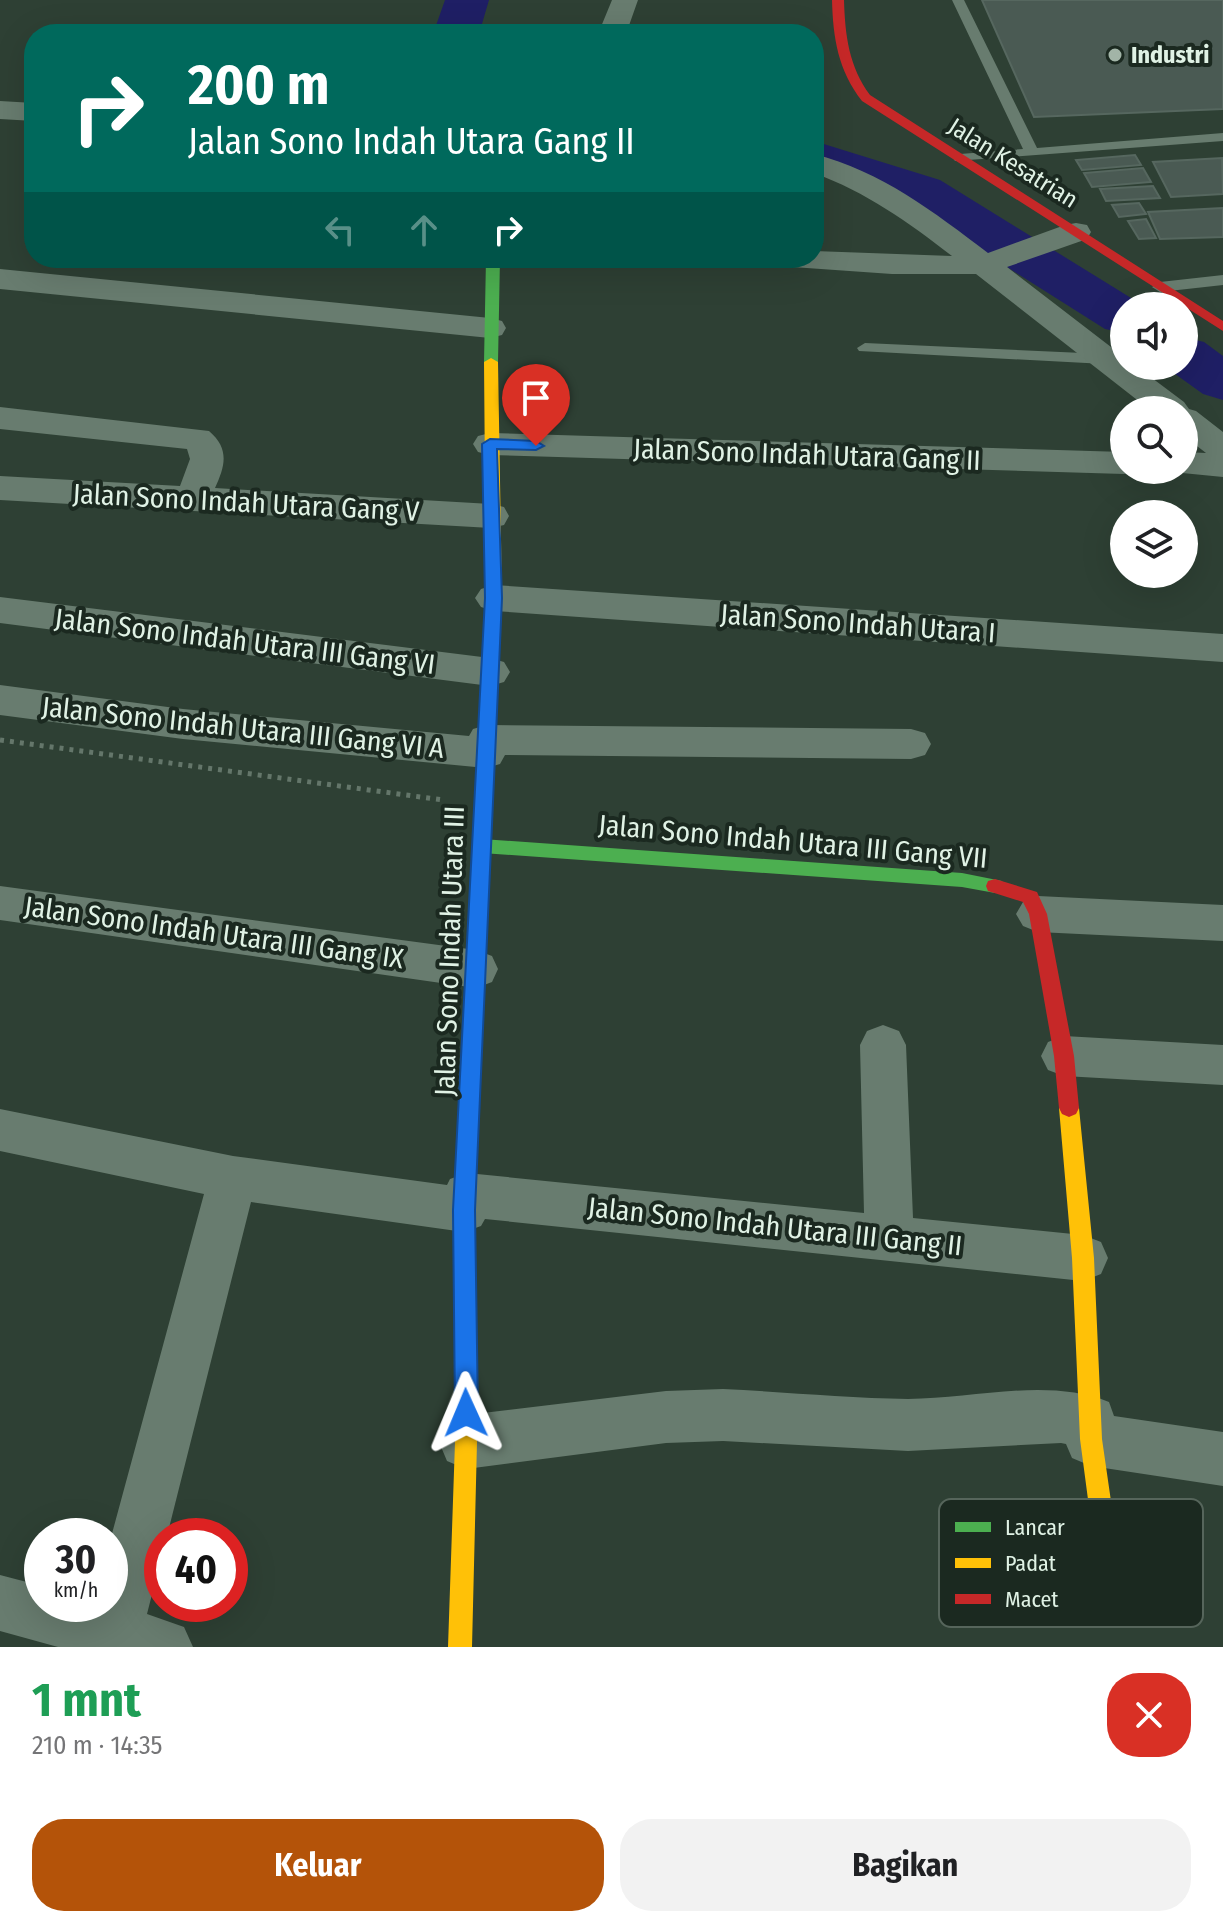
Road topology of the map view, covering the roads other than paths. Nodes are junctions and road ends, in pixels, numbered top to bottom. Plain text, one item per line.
1 (625, 0) edge
2 (838, 0) edge
3 (958, 0) edge
4 (616, 24) edge
5 (0, 110) edge
6 (24, 111) edge
7 (1223, 137) edge
8 (1032, 152) junction
9 (960, 158) junction
10 (824, 167) edge
11 (1067, 235) junction
12 (824, 261) edge
13 (987, 264) junction
14 (493, 268) edge
15 (0, 279) edge
16 (1223, 280) edge
17 (1160, 287) junction
18 (1223, 327) edge
19 (490, 328) junction
20 (865, 348) dead end
21 (1105, 359) junction
22 (1154, 396) edge
23 (0, 418) edge
24 (1198, 430) edge
25 (490, 444) junction
26 (1223, 449) edge
27 (1110, 463) edge
28 (1198, 464) edge
29 (1223, 465) edge
30 (0, 488) edge
31 (192, 498) junction
32 (491, 516) junction
33 (494, 598) junction
34 (0, 610) edge
35 (1223, 648) edge
36 (490, 672) junction
37 (0, 700) edge
38 (911, 744) dead end
39 (486, 746) junction
40 (482, 846) junction
41 (0, 903) edge
42 (1038, 914) junction
43 (1223, 923) edge
44 (476, 969) junction
45 (883, 1045) dead end
46 (1064, 1056) junction
47 (1223, 1065) edge
48 (0, 1130) edge
49 (233, 1178) junction
50 (466, 1203) junction
51 (889, 1238) junction
52 (1083, 1258) junction
53 (1090, 1430) junction
54 (466, 1442) junction
55 (1223, 1459) edge
56 (1099, 1499) edge
57 (0, 1603) edge
58 (139, 1640) edge
59 (460, 1647) edge

1 - 4 street
2 - 9 street, Jalan Kesatrian
3 - 8 lane
5 - 6 street
7 - 8 lane
8 - 9 lane
9 - 11 street, Jalan Kesatrian
10 - 13 street
11 - 13 street
11 - 17 street, Jalan Kesatrian
12 - 13 street
13 - 21 street
14 - 19 street, Jalan Sono Indah Utara III
15 - 19 street
16 - 17 lane
17 - 18 street, Jalan Kesatrian
19 - 25 street, Jalan Sono Indah Utara III
20 - 21 lane
21 - 22 street
23 - 31 street
24 - 26 street
25 - 27 street, Jalan Sono Indah Utara Gang II
25 - 32 street, Jalan Sono Indah Utara III
28 - 29 street
30 - 31 street, Jalan Sono Indah Utara Gang V
31 - 32 street, Jalan Sono Indah Utara Gang V
32 - 33 street, Jalan Sono Indah Utara III
33 - 35 street, Jalan Sono Indah Utara I
33 - 36 street, Jalan Sono Indah Utara III
34 - 36 street, Jalan Sono Indah Utara III Gang VI
36 - 39 street, Jalan Sono Indah Utara III
37 - 39 street, Jalan Sono Indah Utara III Gang VI A
38 - 39 street, Jalan Sono Indah Utara III Gang VI A
39 - 40 street, Jalan Sono Indah Utara III
40 - 42 street, Jalan Sono Indah Utara III Gang VII
40 - 44 street, Jalan Sono Indah Utara III
41 - 44 street, Jalan Sono Indah Utara III Gang IX
42 - 43 street
42 - 46 street
44 - 50 street, Jalan Sono Indah Utara III
45 - 51 street
46 - 47 street
46 - 52 street
48 - 49 street, Jalan Sono Indah Utara III Gang II
49 - 50 street, Jalan Sono Indah Utara III Gang II
49 - 58 street
50 - 51 street, Jalan Sono Indah Utara III Gang II
50 - 54 street, Jalan Sono Indah Utara III
51 - 52 street, Jalan Sono Indah Utara III Gang II
52 - 53 street
53 - 54 street
53 - 55 street
53 - 56 street
54 - 59 street, Jalan Sono Indah Utara III
57 - 58 street

